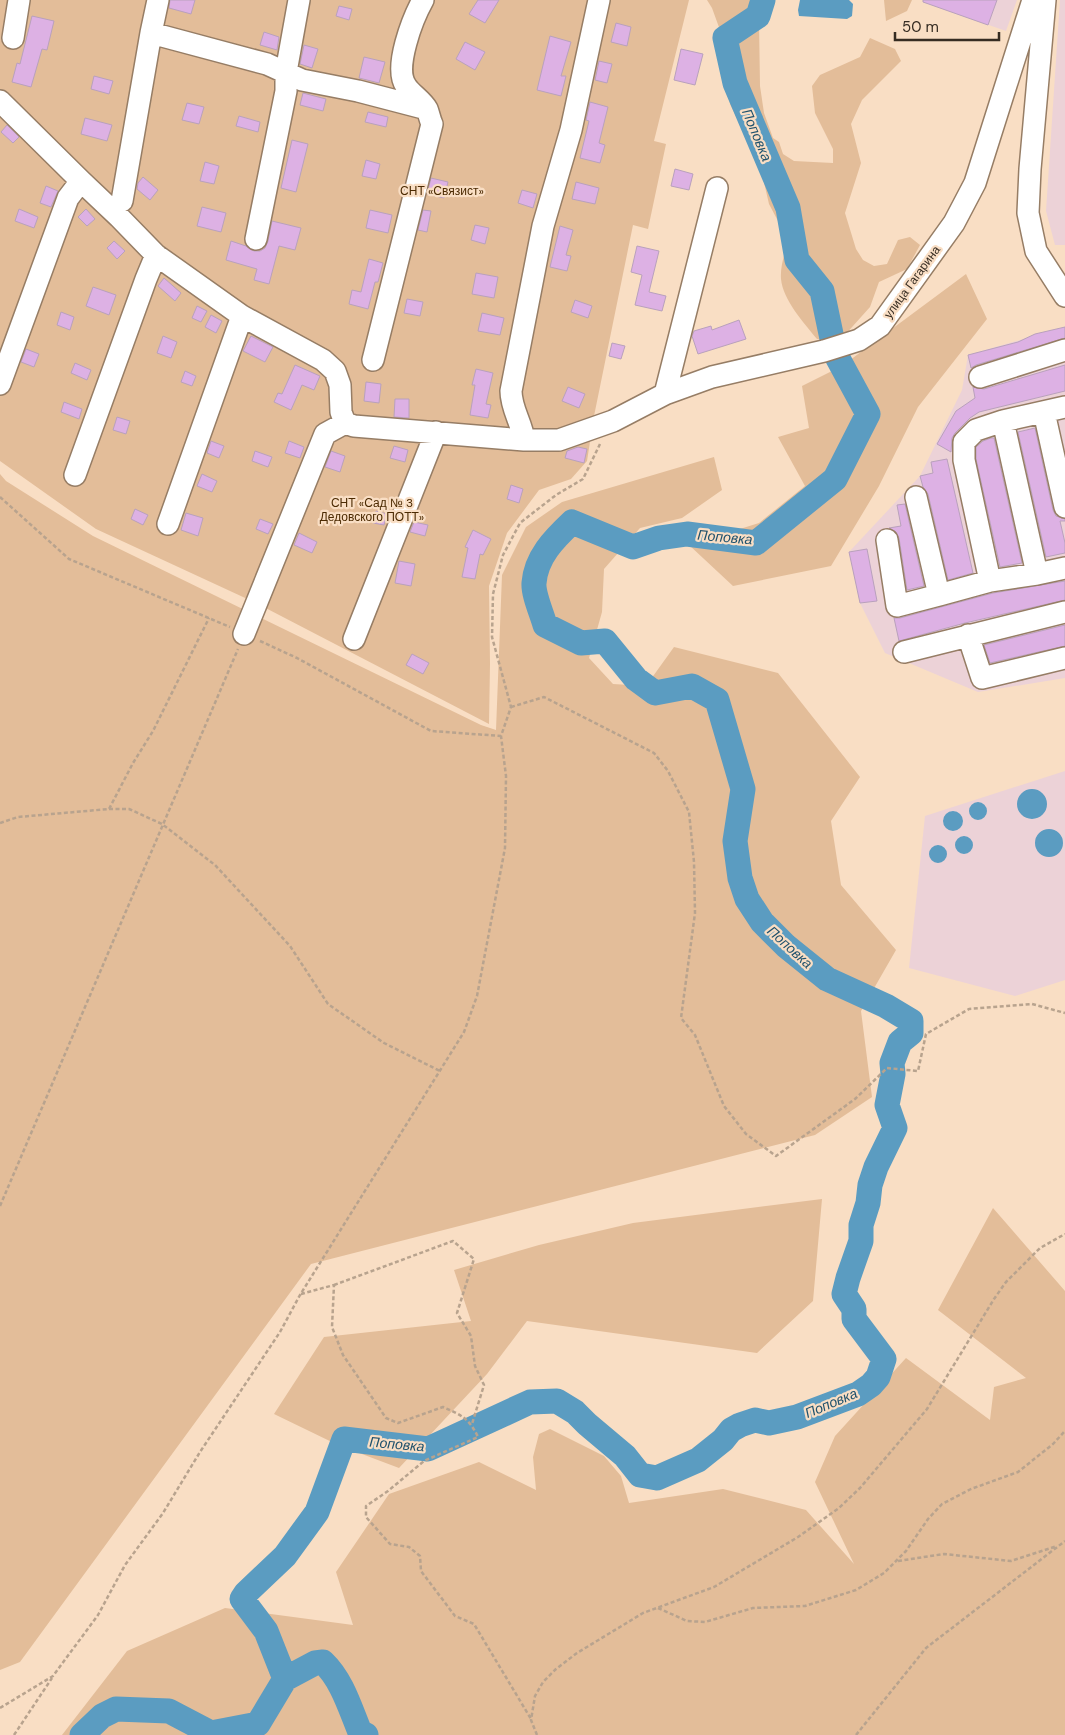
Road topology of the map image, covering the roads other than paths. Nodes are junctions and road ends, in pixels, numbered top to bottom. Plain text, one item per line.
1 (19, 0) edge
2 (158, 0) edge
3 (299, 0) edge
4 (423, 0) edge
5 (599, 0) edge
6 (1033, 0) edge
7 (1045, 0) edge
8 (151, 33) junction
9 (13, 38) dead end
10 (286, 72) junction
11 (0, 100) edge
12 (427, 109) junction
13 (81, 181) junction
14 (717, 188) dead end
15 (122, 201) dead end
16 (256, 239) dead end
17 (156, 255) junction
18 (1065, 296) edge
19 (242, 316) junction
20 (1065, 350) edge
21 (373, 360) dead end
22 (980, 377) dead end
23 (0, 384) edge
24 (665, 394) junction
25 (1065, 407) edge
26 (1044, 412) junction
27 (1003, 422) junction
28 (345, 423) junction
29 (436, 432) junction
30 (524, 440) junction
31 (75, 474) dead end
32 (916, 497) dead end
33 (1065, 507) edge
34 (168, 524) dead end
35 (887, 540) dead end
36 (1065, 568) edge
37 (1037, 574) junction
38 (990, 581) junction
39 (939, 595) junction
40 (1065, 612) edge
41 (244, 634) road end
42 (968, 635) junction
43 (354, 639) dead end
44 (904, 652) dead end
45 (1065, 658) edge

1 - 9 street
2 - 8 street
3 - 10 street
4 - 12 street
5 - 30 street
6 - 24 street, улица Гагарина
7 - 18 street
8 - 10 street
8 - 15 street
10 - 12 street
10 - 16 street
11 - 13 street
12 - 21 street
13 - 17 street
13 - 23 street
14 - 24 street
17 - 19 street
17 - 31 street
19 - 28 street
19 - 34 street
20 - 22 street
24 - 30 street, улица Гагарина
25 - 26 street
26 - 27 street
26 - 33 street
27 - 37 street
27 - 38 street
28 - 29 street, улица Гагарина
28 - 41 street
29 - 30 street, улица Гагарина
29 - 43 street
32 - 39 street
35 - 39 street
36 - 37 street
37 - 38 street
38 - 39 street
40 - 42 street
42 - 44 street
42 - 45 street

